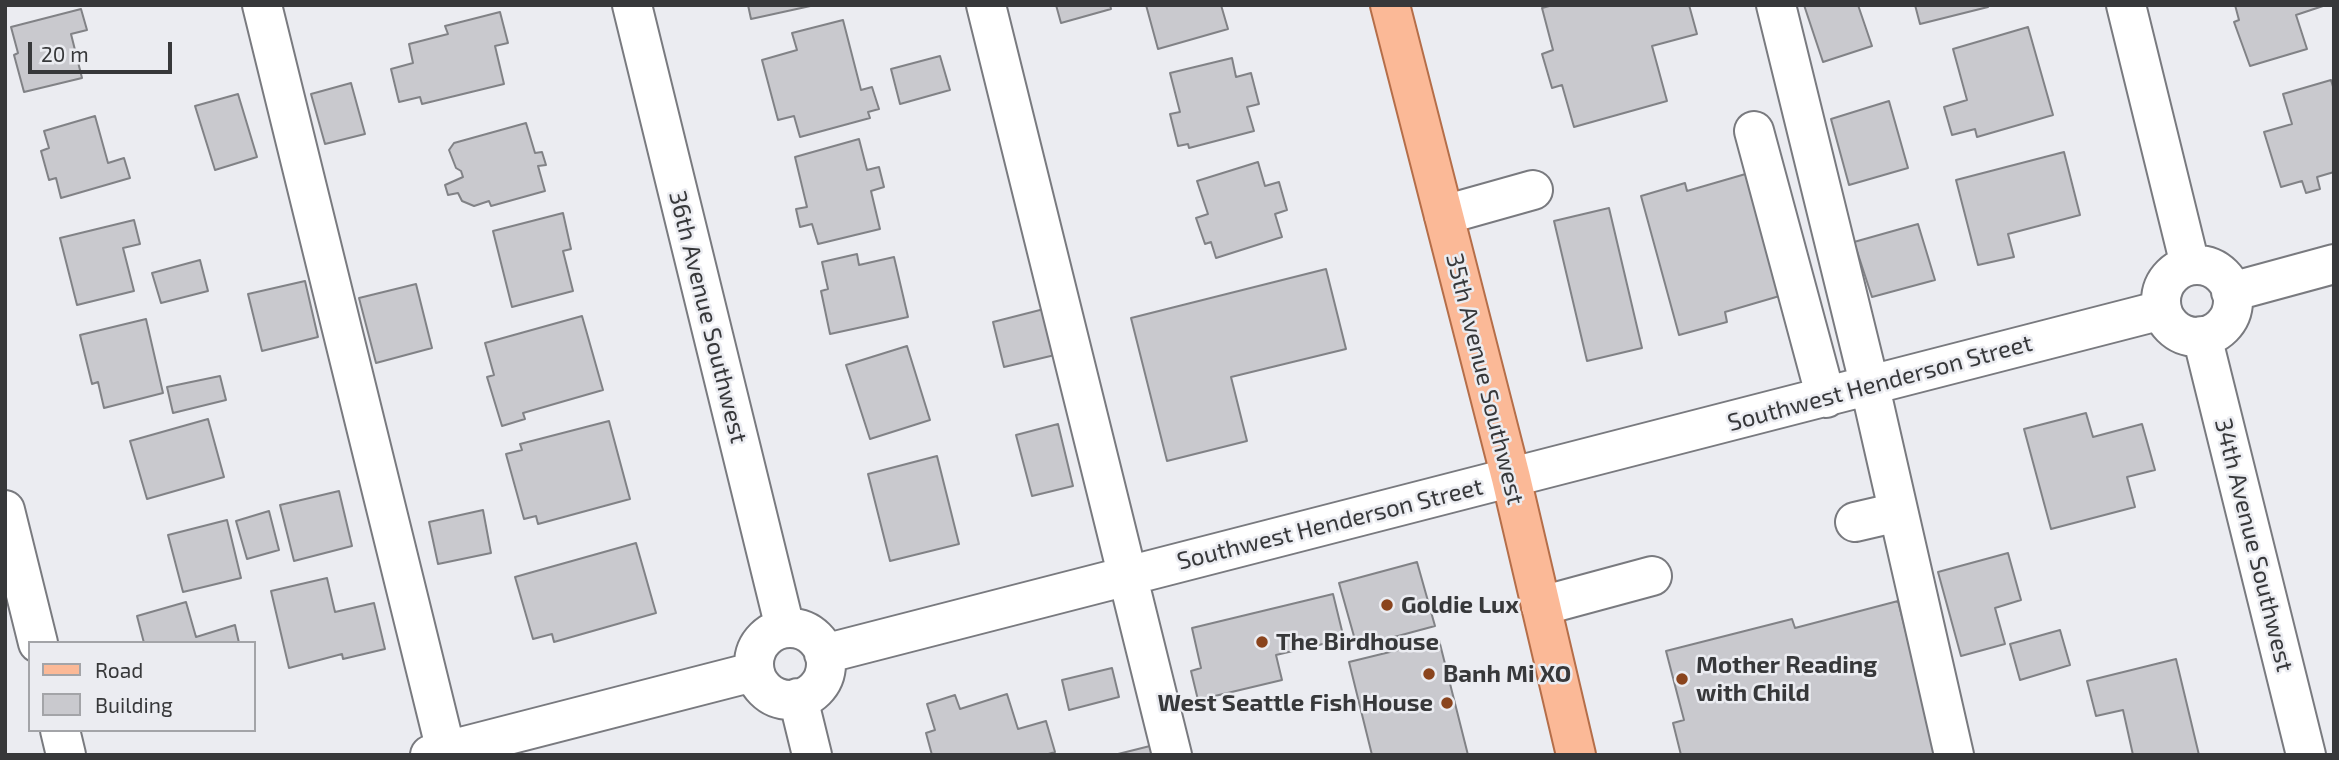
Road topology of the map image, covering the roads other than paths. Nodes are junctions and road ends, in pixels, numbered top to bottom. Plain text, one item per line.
1 (262, 5) edge
2 (632, 5) edge
3 (986, 5) edge
4 (1391, 5) edge
5 (1776, 5) edge
6 (2126, 5) edge
7 (1754, 131) dead end
8 (1533, 190) dead end
9 (1444, 215) junction
10 (2334, 264) edge
11 (2190, 265) junction
12 (2231, 292) junction
13 (2162, 310) junction
14 (2203, 336) junction
15 (1870, 387) junction
16 (1826, 398) junction
17 (1511, 478) junction
18 (5, 510) edge
19 (1898, 512) junction
20 (1855, 522) dead end
21 (1129, 576) junction
22 (1651, 576) dead end
23 (1541, 606) junction
24 (785, 628) junction
25 (38, 641) edge
26 (824, 654) junction
27 (753, 672) junction
28 (799, 698) junction
29 (60, 732) edge
30 (441, 753) edge
31 (66, 755) edge
32 (812, 755) edge
33 (1172, 755) edge
34 (1576, 755) edge
35 (1954, 755) edge
36 (2306, 755) edge

1 - 30 street
2 - 24 street, 36th Avenue Southwest
3 - 21 street
4 - 9 main road, 35th Avenue Southwest
5 - 15 street
6 - 11 street
7 - 16 street
8 - 9 street
9 - 17 main road, 35th Avenue Southwest
10 - 12 street
11 - 12 street
11 - 13 street
12 - 14 street
13 - 14 street
13 - 15 street, Southwest Henderson Street
14 - 36 street, 34th Avenue Southwest
15 - 16 street, Southwest Henderson Street
15 - 19 street
16 - 17 street, Southwest Henderson Street
17 - 21 street, Southwest Henderson Street
17 - 23 main road, 35th Avenue Southwest
18 - 25 street
19 - 20 street
19 - 35 street
21 - 26 street, Southwest Henderson Street
21 - 33 street
22 - 23 street
23 - 34 main road, 35th Avenue Southwest
24 - 26 street
24 - 27 street
26 - 28 street
27 - 28 street
27 - 30 street
28 - 32 street
29 - 31 street

